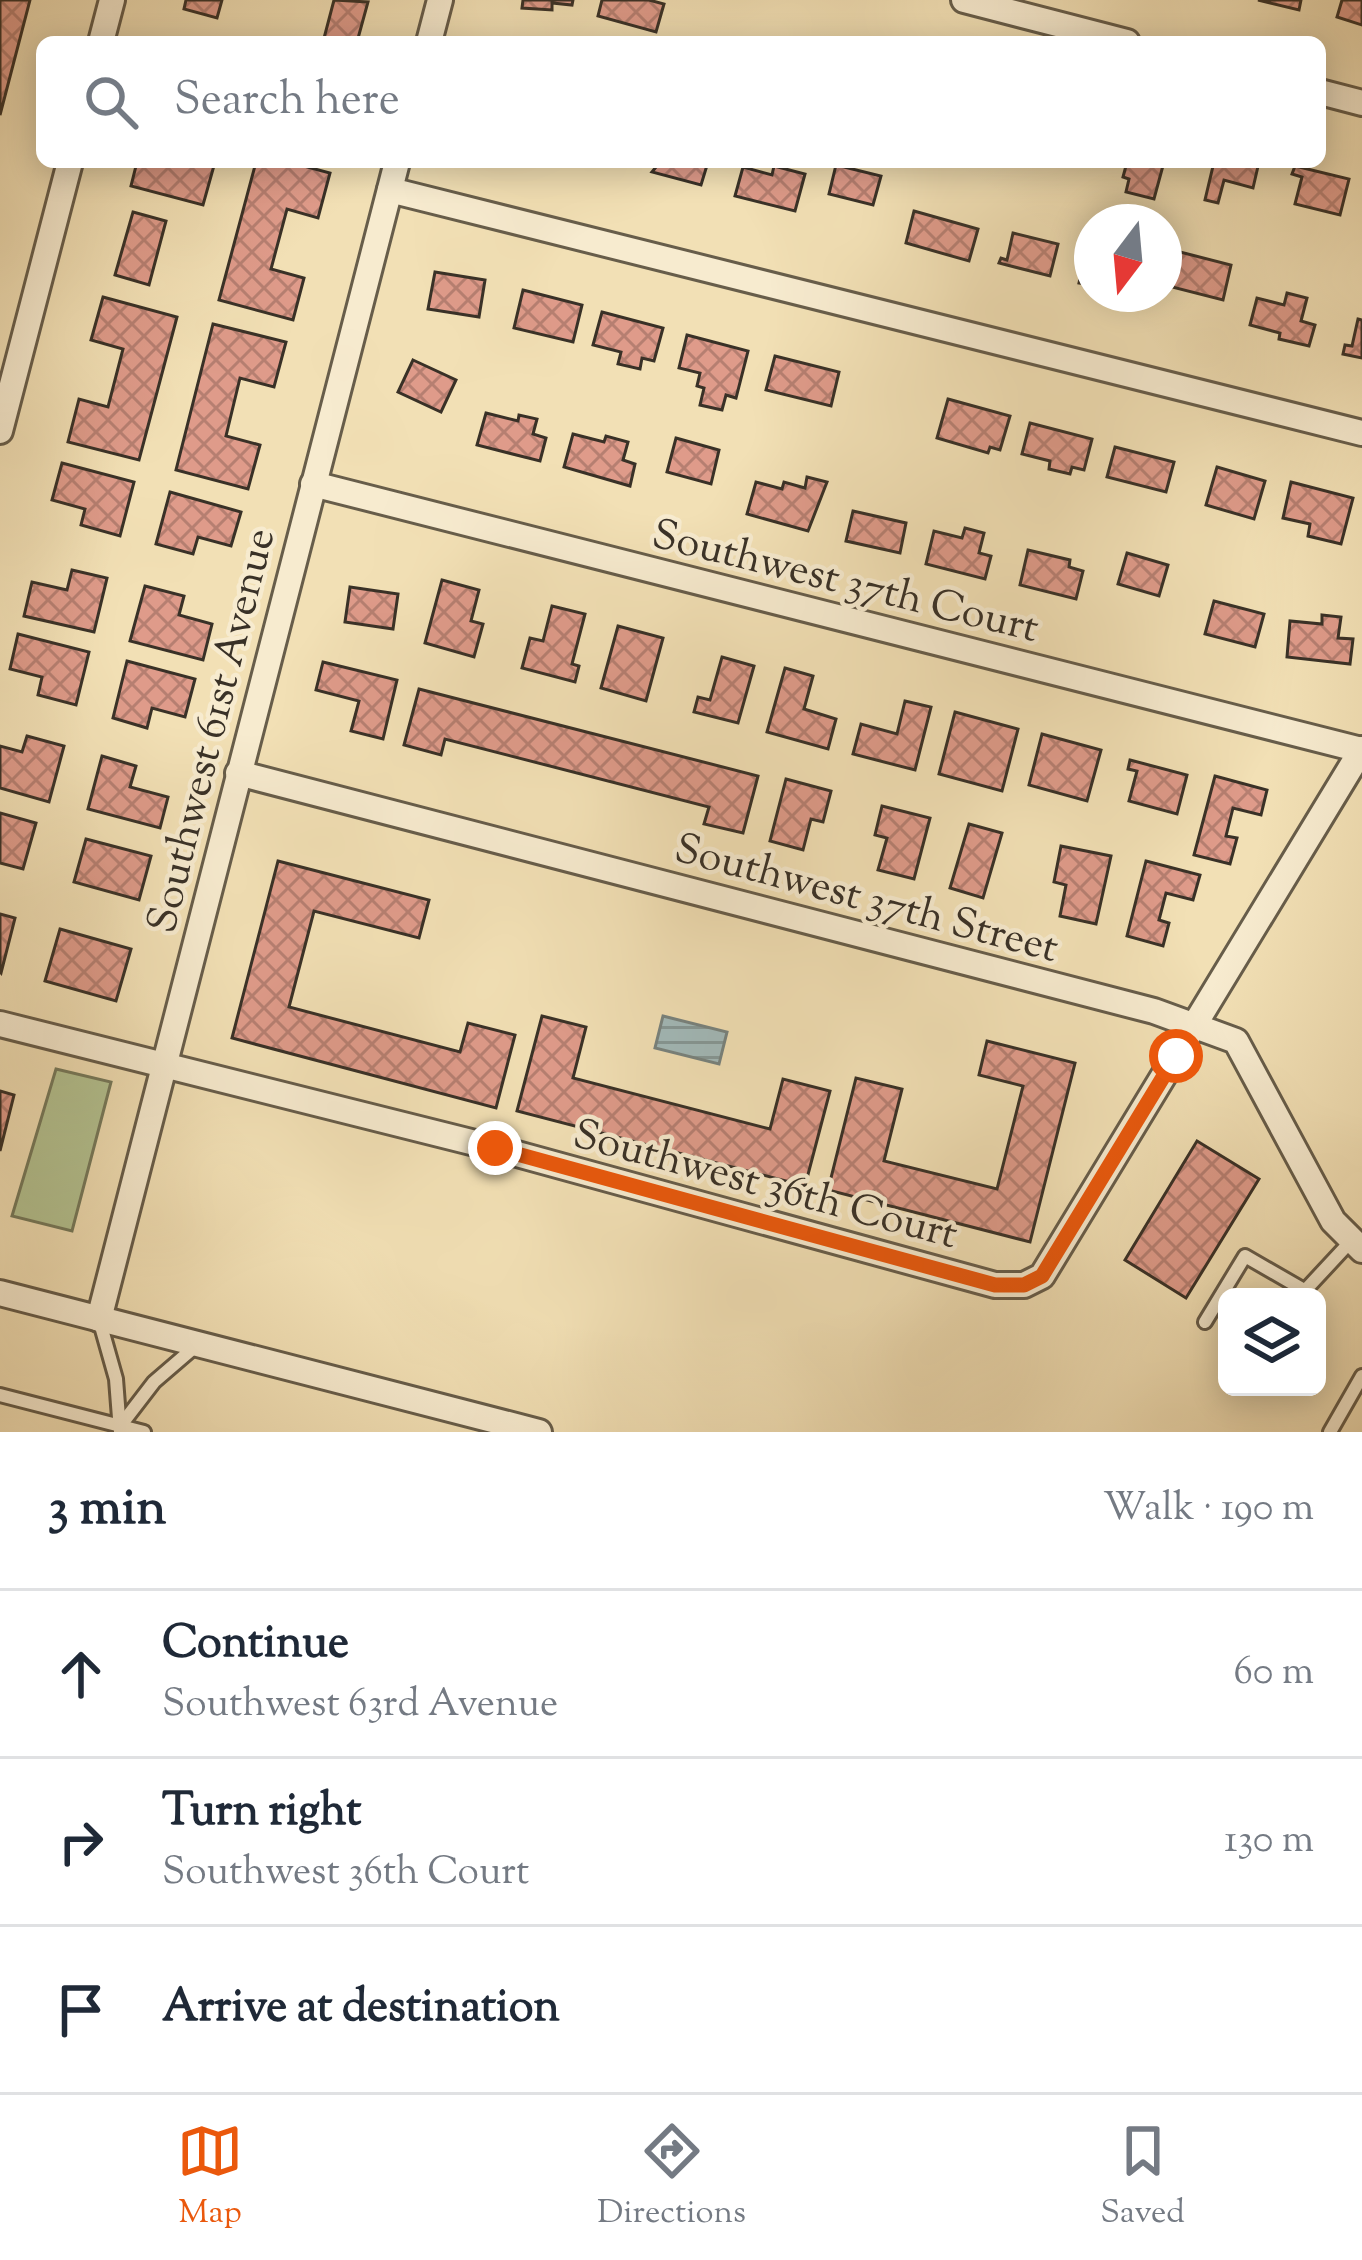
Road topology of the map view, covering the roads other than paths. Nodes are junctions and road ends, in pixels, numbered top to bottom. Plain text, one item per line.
1 (112, 0) edge
2 (440, 0) edge
3 (964, 0) edge
4 (103, 36) edge
5 (431, 36) edge
6 (1104, 36) edge
7 (1326, 94) edge
8 (1362, 103) edge
9 (68, 168) edge
10 (396, 168) edge
11 (390, 190) junction
12 (0, 431) edge
13 (1362, 434) edge
14 (313, 484) junction
15 (1361, 749) edge
16 (238, 773) junction
17 (0, 1024) edge
18 (1194, 1025) junction
19 (164, 1064) junction
20 (1357, 1246) edge
21 (1226, 1288) edge
22 (1293, 1288) edge
23 (1307, 1288) edge
24 (0, 1293) edge
25 (1218, 1301) edge
26 (100, 1319) junction
27 (1205, 1322) dead end
28 (197, 1345) junction
29 (1362, 1376) edge
30 (0, 1395) edge
31 (120, 1429) edge
32 (144, 1432) edge
33 (539, 1432) edge
34 (1330, 1432) edge

1 - 4 street
2 - 5 street
3 - 6 street
7 - 8 street
9 - 12 street
10 - 11 street, Southwest 61st Avenue
11 - 13 street
11 - 14 street, Southwest 61st Avenue
14 - 15 street, Southwest 37th Court
14 - 16 street, Southwest 61st Avenue
15 - 18 street
16 - 18 street, Southwest 37th Street
16 - 19 street, Southwest 61st Avenue
17 - 19 street, Southwest 36th Court
18 - 19 street, Southwest 36th Court
18 - 20 street, Southwest 37th Street
19 - 26 street, Southwest 61st Avenue
20 - 23 lane
21 - 22 lane
24 - 26 street
25 - 27 lane
26 - 28 street
26 - 31 lane
28 - 31 lane
28 - 33 street
29 - 34 lane
30 - 31 lane
31 - 32 lane

